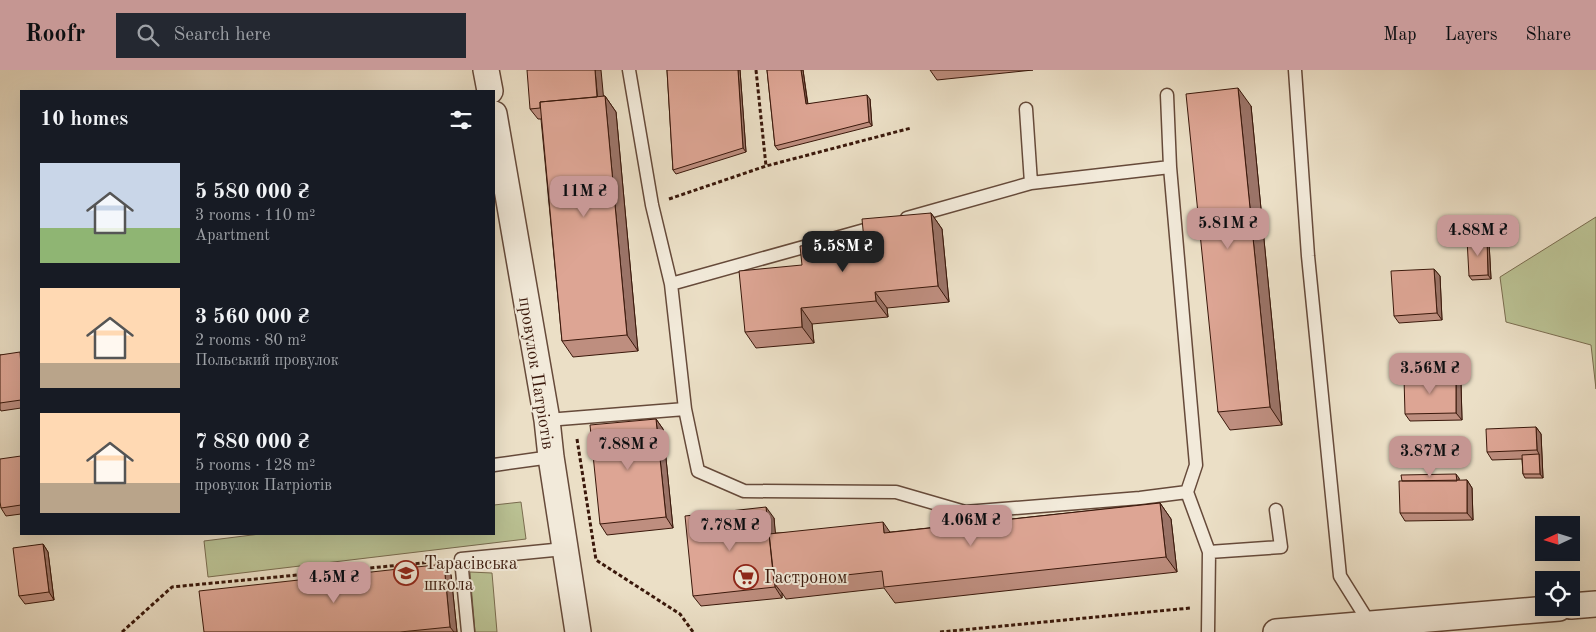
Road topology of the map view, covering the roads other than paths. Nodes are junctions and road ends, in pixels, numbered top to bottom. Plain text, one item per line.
1 (486, 70) edge
2 (629, 70) edge
3 (1295, 70) edge
4 (490, 90) edge
5 (1167, 95) dead end
6 (1026, 109) dead end
7 (495, 120) edge
8 (1170, 167) junction
9 (1031, 183) junction
10 (672, 284) junction
11 (685, 410) junction
12 (547, 420) junction
13 (550, 457) junction
14 (495, 465) edge
15 (1187, 492) junction
16 (1276, 510) dead end
17 (564, 549) junction
18 (1209, 552) junction
19 (1596, 604) edge
20 (1580, 605) edge
21 (1535, 610) edge
22 (1370, 624) junction
23 (1344, 629) edge
24 (468, 632) edge
25 (578, 632) edge
26 (1208, 632) edge
27 (1276, 632) edge

1 - 4 street
2 - 10 lane
3 - 22 lane
5 - 8 lane
6 - 9 lane
7 - 12 street, провулок Патріотів
8 - 9 lane
8 - 15 lane
9 - 10 lane
10 - 11 lane
11 - 12 lane
11 - 15 lane
12 - 13 street, провулок Патріотів
13 - 14 lane
13 - 17 street, провулок Патріотів
15 - 18 lane
16 - 18 lane
17 - 24 lane
17 - 25 street, провулок Патріотів
18 - 26 lane
19 - 20 street
21 - 22 street
22 - 23 street
23 - 27 street

